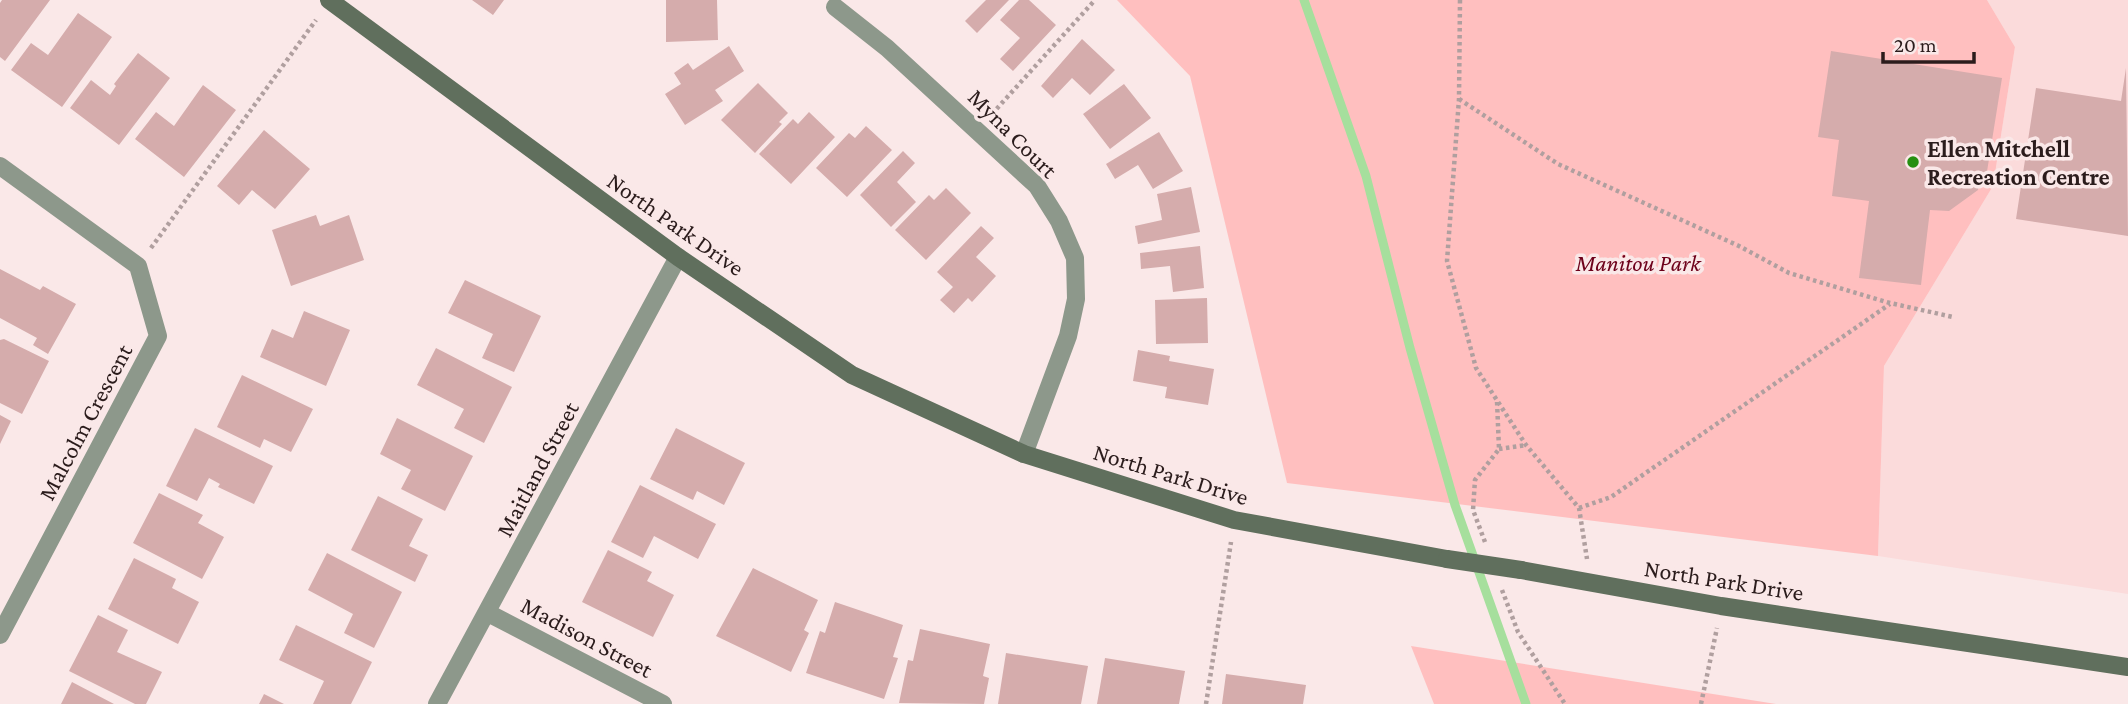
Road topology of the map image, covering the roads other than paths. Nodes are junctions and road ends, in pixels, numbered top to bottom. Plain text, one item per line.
1 (330, 0) edge
2 (835, 7) dead end
3 (0, 166) edge
4 (678, 257) junction
5 (1024, 454) junction
6 (488, 612) junction
7 (0, 635) edge
8 (2128, 667) edge
9 (437, 704) edge
10 (663, 704) edge

1 - 4 main road, North Park Drive
2 - 5 street, Myna Court
3 - 7 street, Malcolm Crescent
4 - 5 main road, North Park Drive
4 - 6 street, Maitland Street
5 - 8 main road, North Park Drive, bridge
6 - 9 street, Maitland Street
6 - 10 street, Madison Street

